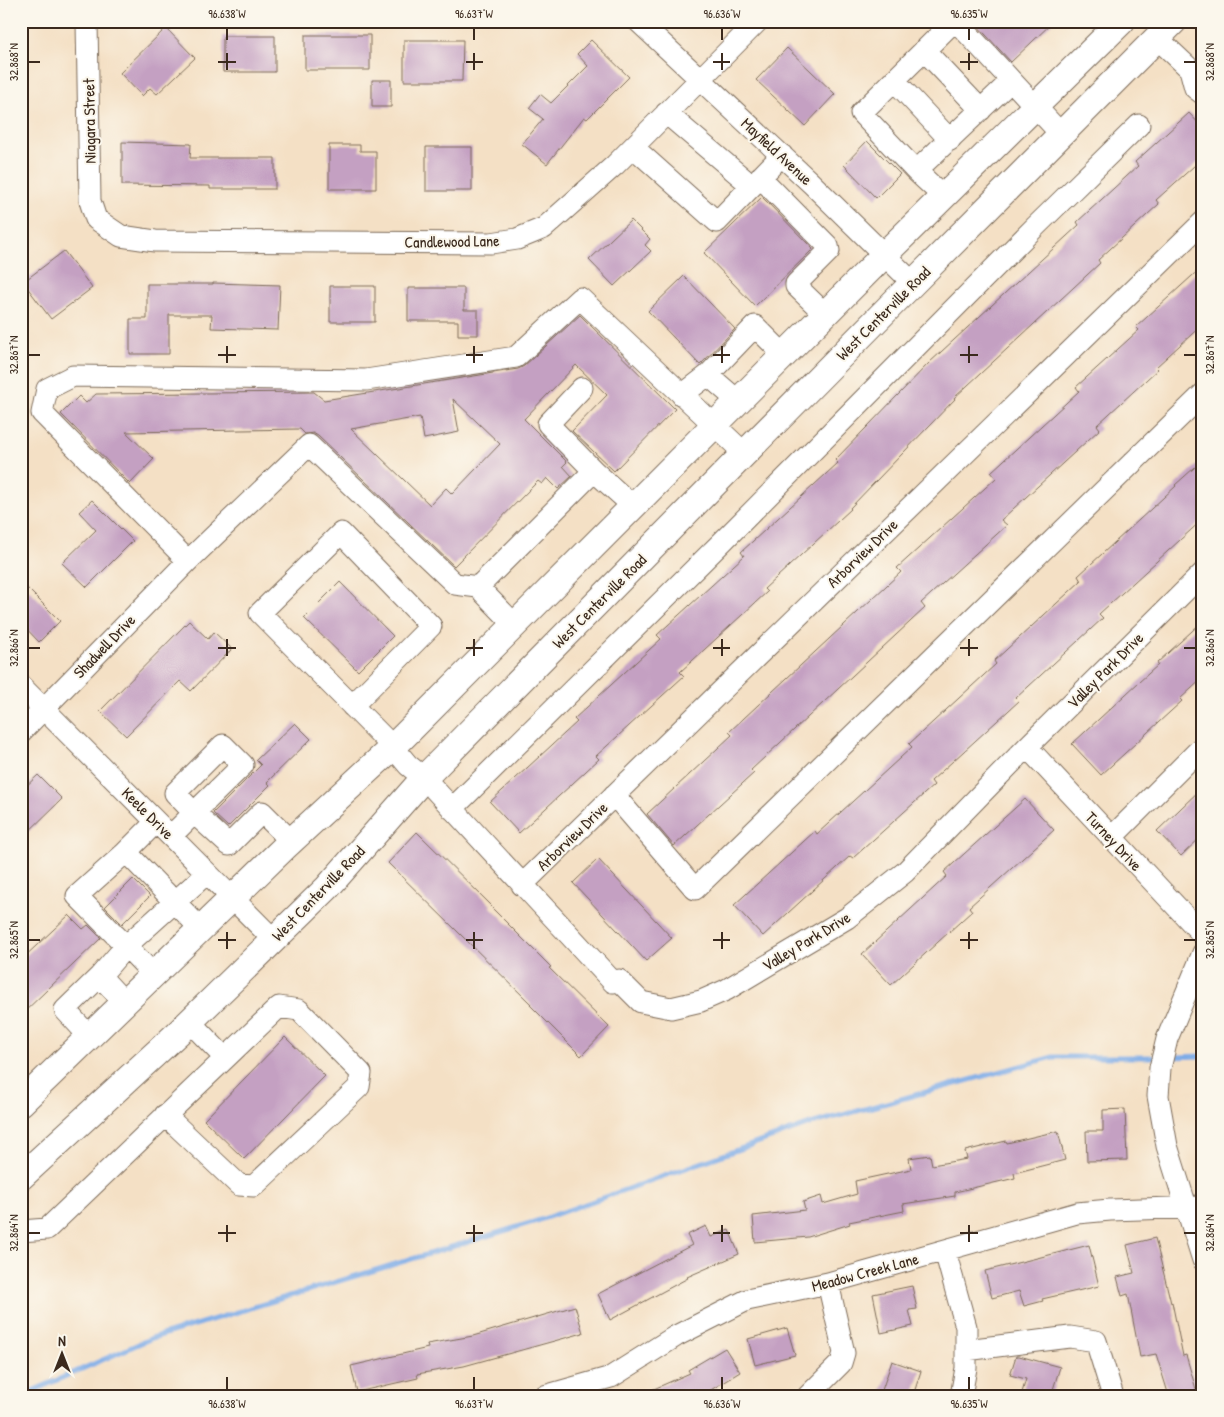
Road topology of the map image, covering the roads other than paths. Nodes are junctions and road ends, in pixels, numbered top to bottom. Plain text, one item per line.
1 (87, 21) edge
2 (638, 21) edge
3 (758, 21) edge
4 (955, 21) edge
5 (1122, 21) edge
6 (1165, 30) edge
7 (924, 50) junction
8 (699, 79) junction
9 (894, 80) junction
10 (1199, 80) edge
11 (1011, 81) junction
12 (1034, 107) junction
13 (981, 110) junction
14 (666, 113) junction
15 (1139, 125) dead end
16 (1061, 134) junction
17 (950, 140) junction
18 (633, 147) junction
19 (782, 155) junction
20 (916, 171) junction
21 (756, 182) junction
22 (943, 196) junction
23 (96, 219) joint
24 (1203, 222) edge
25 (885, 254) junction
26 (913, 282) junction
27 (825, 314) junction
28 (784, 355) junction
29 (708, 375) junction
30 (582, 388) dead end
31 (1203, 394) edge
32 (682, 395) junction
33 (738, 401) junction
34 (714, 425) junction
35 (744, 453) junction
36 (594, 471) junction
37 (633, 506) junction
38 (188, 561) junction
39 (1203, 573) edge
40 (478, 588) junction
41 (515, 625) junction
42 (21, 686) edge
43 (352, 706) junction
44 (44, 708) junction
45 (21, 732) edge
46 (1203, 746) edge
47 (393, 747) junction
48 (1027, 747) junction
49 (424, 778) junction
50 (614, 796) junction
51 (452, 809) junction
52 (164, 829) junction
53 (1111, 838) junction
54 (291, 841) junction
55 (126, 852) junction
56 (207, 873) junction
57 (522, 885) junction
58 (233, 898) junction
59 (175, 902) junction
60 (201, 929) junction
61 (1203, 935) edge
62 (274, 940) junction
63 (126, 946) junction
64 (1203, 953) edge
65 (154, 975) junction
66 (100, 976) junction
67 (125, 1003) junction
68 (190, 1022) junction
69 (90, 1037) junction
70 (225, 1058) junction
71 (21, 1103) edge
72 (165, 1115) junction
73 (21, 1177) edge
74 (1195, 1207) edge
75 (21, 1231) edge
76 (945, 1251) junction
77 (1203, 1260) edge
78 (828, 1283) junction
79 (966, 1350) junction
80 (544, 1396) edge
81 (808, 1396) edge
82 (961, 1396) edge
83 (1113, 1396) edge

1 - 23 street, Niagara Street
2 - 8 street, Mayfield Avenue
3 - 8 street, Candlewood Lane
4 - 7 street
4 - 11 street
5 - 12 main road
6 - 10 street
6 - 16 main road, West Centerville Road
7 - 9 street
7 - 13 street
8 - 14 street, Candlewood Lane
8 - 19 street, Mayfield Avenue
9 - 17 street
9 - 20 street
11 - 12 street
11 - 13 street
12 - 16 street
12 - 22 main road
13 - 17 street
14 - 18 street, Candlewood Lane
14 - 21 street
15 - 51 street
16 - 26 main road, West Centerville Road
17 - 20 street
18 - 21 street
18 - 23 street, Candlewood Lane
19 - 21 street
19 - 25 street, Mayfield Avenue
20 - 22 street
21 - 27 street
22 - 25 main road
24 - 50 street, Arborview Drive
25 - 26 street, Mayfield Avenue
25 - 27 main road
26 - 35 main road, West Centerville Road
27 - 28 main road
28 - 29 street
28 - 33 main road
29 - 32 street
29 - 33 street
30 - 36 street
31 - 50 street
32 - 34 street
32 - 38 street
33 - 34 main road
34 - 35 street
34 - 37 main road
35 - 49 main road, West Centerville Road
36 - 37 street
36 - 40 street
37 - 41 main road
38 - 40 street, Shadwell Drive
38 - 44 street, Shadwell Drive
39 - 48 street, Valley Park Drive
40 - 41 street
41 - 47 main road
42 - 44 street, Keele Drive
43 - 43 street, Valley Park Drive
43 - 47 street, Valley Park Drive
44 - 45 street, Shadwell Drive
44 - 52 street, Keele Drive
46 - 53 street
47 - 49 street, Valley Park Drive
47 - 54 main road
48 - 53 street, Turney Drive
48 - 57 street, Valley Park Drive
49 - 51 street, Valley Park Drive
49 - 62 main road, West Centerville Road
50 - 57 street, Arborview Drive
51 - 57 street, Valley Park Drive
52 - 54 street
52 - 55 street
52 - 56 street, Keele Drive
53 - 61 street, Turney Drive
54 - 58 main road
55 - 59 street
55 - 63 street
56 - 58 street, Keele Drive
56 - 59 street
58 - 60 main road
58 - 62 street, Keele Drive
59 - 60 street
59 - 63 street
60 - 65 main road
62 - 68 main road, West Centerville Road
63 - 65 street
63 - 66 street
64 - 74 street
65 - 67 main road
66 - 67 street
66 - 69 street
67 - 69 main road
68 - 70 street
68 - 73 main road, West Centerville Road
69 - 71 main road
70 - 72 street
70 - 72 street
72 - 75 street
74 - 76 street, Meadow Creek Lane
74 - 77 street
76 - 78 street, Meadow Creek Lane
76 - 79 street
78 - 80 street, Meadow Creek Lane
78 - 81 street
79 - 82 street
79 - 83 street

